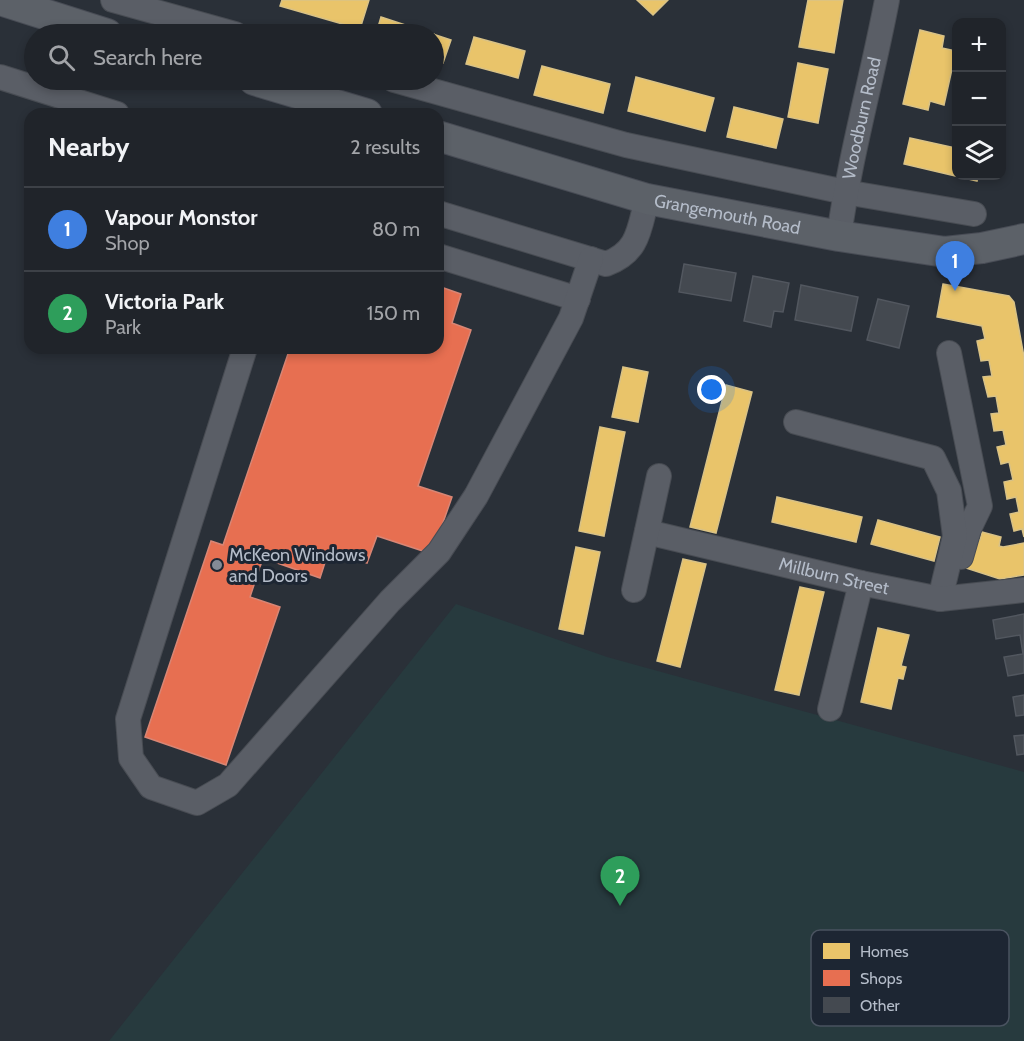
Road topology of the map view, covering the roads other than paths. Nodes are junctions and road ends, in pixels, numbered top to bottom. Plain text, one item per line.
1 (0, 0) edge
2 (887, 0) edge
3 (118, 1) edge
4 (62, 10) edge
5 (89, 24) edge
6 (112, 24) edge
7 (199, 24) edge
8 (0, 77) edge
9 (24, 85) edge
10 (41, 90) edge
11 (287, 90) edge
12 (430, 90) edge
13 (98, 108) edge
14 (347, 108) edge
15 (444, 138) edge
16 (845, 192) junction
17 (647, 199) junction
18 (974, 214) dead end
19 (444, 215) edge
20 (839, 236) junction
21 (1024, 239) edge
22 (444, 258) edge
23 (591, 259) junction
24 (578, 300) junction
25 (950, 353) dead end
26 (243, 354) edge
27 (796, 422) dead end
28 (659, 476) dead end
29 (647, 532) junction
30 (861, 583) junction
31 (943, 589) junction
32 (634, 590) dead end
33 (1024, 590) edge
34 (830, 709) dead end

1 - 4 main road
2 - 16 street, Woodburn Road
3 - 6 street
3 - 7 street
4 - 5 main road
8 - 9 street
10 - 13 street
11 - 14 main road
12 - 16 street
15 - 17 main road, Grangemouth Road
16 - 18 street
16 - 20 street, Woodburn Road
17 - 20 main road, Grangemouth Road
17 - 23 street
19 - 23 street
20 - 21 main road, Grangemouth Road
22 - 24 street
23 - 24 street
24 - 26 street
25 - 31 street
27 - 31 street
28 - 29 street
29 - 30 street, Millburn Street
29 - 32 street
30 - 31 street, Millburn Street
30 - 34 street
31 - 33 street, Millburn Street

